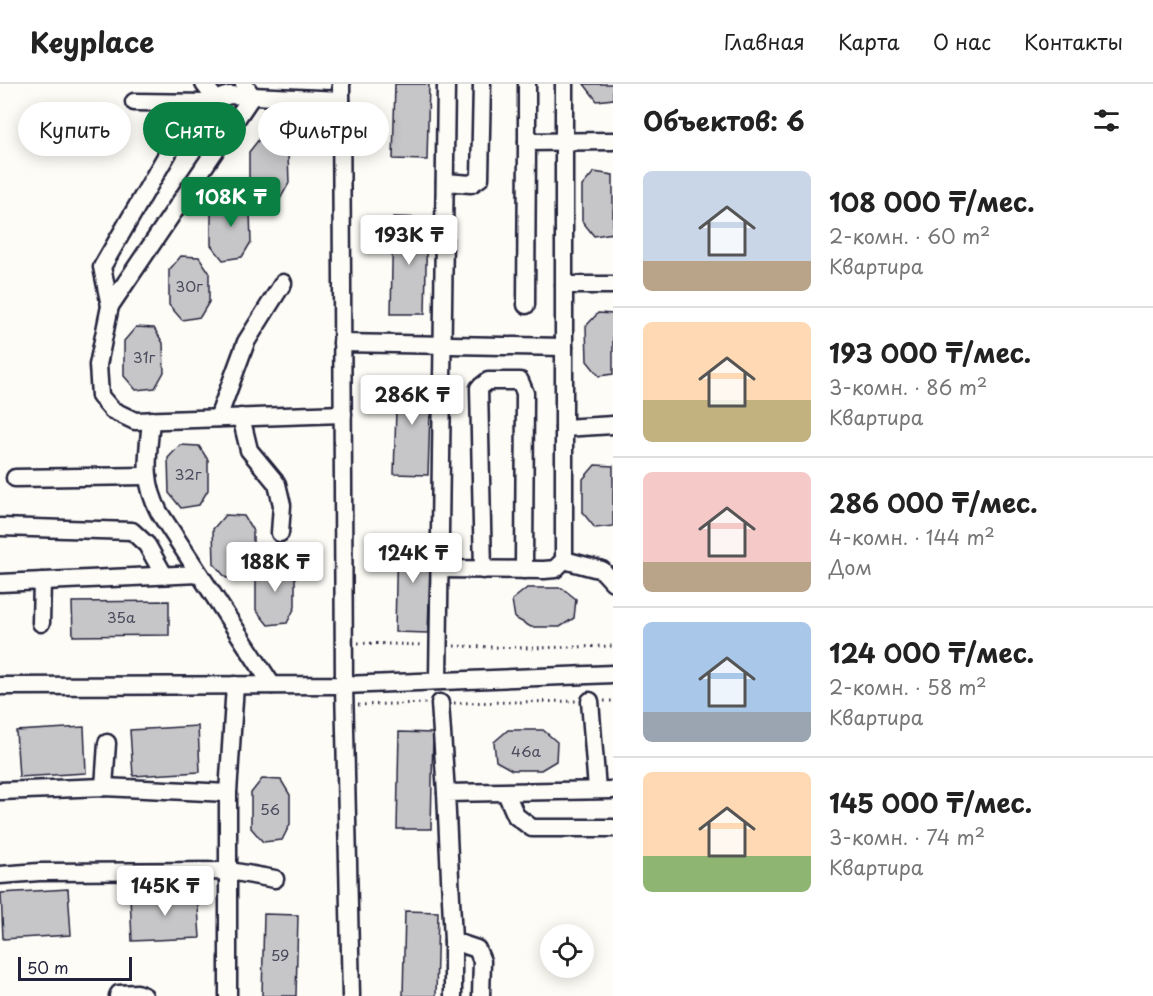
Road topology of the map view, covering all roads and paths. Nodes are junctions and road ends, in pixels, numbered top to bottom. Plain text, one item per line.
1 (204, 84) edge
2 (446, 84) edge
3 (482, 84) edge
4 (527, 84) edge
5 (564, 84) edge
6 (248, 90) edge
7 (341, 92) edge
8 (134, 102) dead end
9 (143, 102) edge
10 (213, 102) joint
11 (564, 141) junction
12 (613, 141) edge
13 (527, 142) junction
14 (166, 156) edge
15 (445, 182) junction
16 (283, 283) dead end
17 (564, 285) junction
18 (613, 285) edge
19 (526, 305) dead end
20 (110, 306) junction
21 (342, 342) junction
22 (442, 345) junction
23 (564, 347) junction
24 (343, 414) junction
25 (241, 417) junction
26 (218, 418) junction
27 (151, 420) junction
28 (613, 425) edge
29 (564, 428) junction
30 (147, 476) junction
31 (15, 478) dead end
32 (0, 527) edge
33 (280, 532) dead end
34 (564, 560) junction
35 (440, 569) junction
36 (483, 570) junction
37 (524, 570) junction
38 (199, 574) junction
39 (164, 575) junction
40 (42, 581) junction
41 (613, 582) edge
42 (0, 583) edge
43 (41, 623) dead end
44 (344, 643) junction
45 (439, 646) junction
46 (613, 646) edge
47 (613, 674) edge
48 (438, 681) junction
49 (235, 685) junction
50 (272, 685) junction
51 (344, 685) junction
52 (0, 686) edge
53 (590, 701) junction
54 (613, 701) edge
55 (440, 703) junction
56 (345, 706) junction
57 (107, 743) dead end
58 (104, 787) junction
59 (0, 790) edge
60 (605, 790) edge
61 (228, 793) junction
62 (446, 793) junction
63 (506, 793) junction
64 (613, 828) edge
65 (230, 871) junction
66 (0, 875) edge
67 (275, 879) dead end
68 (453, 941) junction
69 (118, 996) edge
70 (144, 996) edge
71 (228, 996) edge
72 (351, 996) edge
73 (453, 996) edge
74 (482, 996) edge

1 - 10 street
2 - 15 street
3 - 15 street
4 - 13 street
5 - 11 street
6 - 7 street
6 - 10 street
6 - 20 street
7 - 21 street
8 - 9 street
11 - 12 street
11 - 13 street
11 - 17 street
13 - 19 street
14 - 20 street
15 - 22 street
16 - 26 street
17 - 18 street
17 - 23 street
20 - 27 street
21 - 22 street
21 - 24 street
22 - 23 street
22 - 35 street
23 - 29 street
24 - 25 street
24 - 44 street
25 - 26 street
25 - 33 street
26 - 27 street
27 - 30 street
28 - 29 street
29 - 34 street
30 - 31 street
30 - 38 street
32 - 39 street
34 - 37 street
34 - 41 street
35 - 36 street
35 - 45 street
36 - 37 street
36 - 37 street
38 - 39 street
38 - 50 street
39 - 40 street
40 - 42 street
40 - 43 street
44 - 45 path
44 - 51 street
45 - 46 path
45 - 48 street
47 - 48 street
48 - 51 street
49 - 50 street
49 - 52 street
49 - 61 street
50 - 51 street
51 - 56 street
53 - 54 path
53 - 55 path
53 - 60 street
55 - 56 path
55 - 62 street
56 - 72 street
57 - 58 street
58 - 59 street
58 - 61 street
60 - 63 street
61 - 65 street
62 - 63 street
62 - 68 street
63 - 64 street
65 - 66 street
65 - 67 street
65 - 71 street
68 - 73 street
68 - 74 street
69 - 70 street

